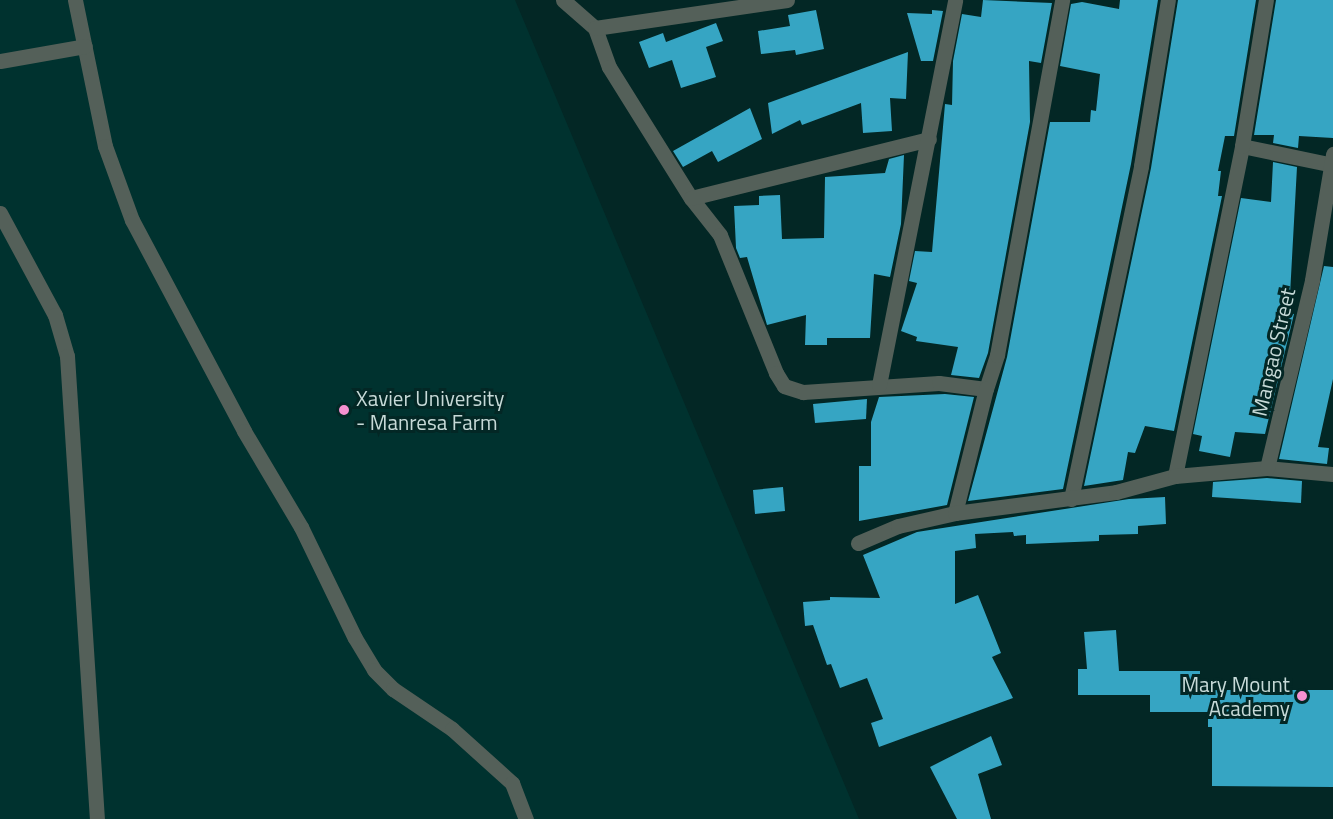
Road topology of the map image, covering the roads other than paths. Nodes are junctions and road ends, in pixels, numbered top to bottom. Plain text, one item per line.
1 (75, 0) edge
2 (563, 0) edge
3 (787, 0) edge
4 (956, 0) edge
5 (1062, 0) edge
6 (1168, 0) edge
7 (1266, 0) edge
8 (595, 28) junction
9 (85, 46) junction
10 (0, 61) edge
11 (929, 139) junction
12 (1242, 146) junction
13 (1332, 161) edge
14 (691, 198) junction
15 (0, 213) edge
16 (879, 385) junction
17 (986, 389) junction
18 (1267, 468) junction
19 (1333, 474) edge
20 (1175, 476) junction
21 (1071, 499) junction
22 (956, 513) junction
23 (858, 543) dead end
24 (97, 819) edge
25 (526, 819) edge

1 - 9 street
2 - 8 street
3 - 8 street
4 - 11 street
5 - 17 street
6 - 21 street
7 - 12 street
8 - 14 street
9 - 10 street
9 - 25 street
11 - 14 street
11 - 16 street
12 - 13 street
12 - 20 street
13 - 18 street, Mangao Street
14 - 16 street
15 - 24 street
16 - 17 street
17 - 22 street
18 - 19 street
18 - 20 street
20 - 21 street
21 - 22 street
22 - 23 street

